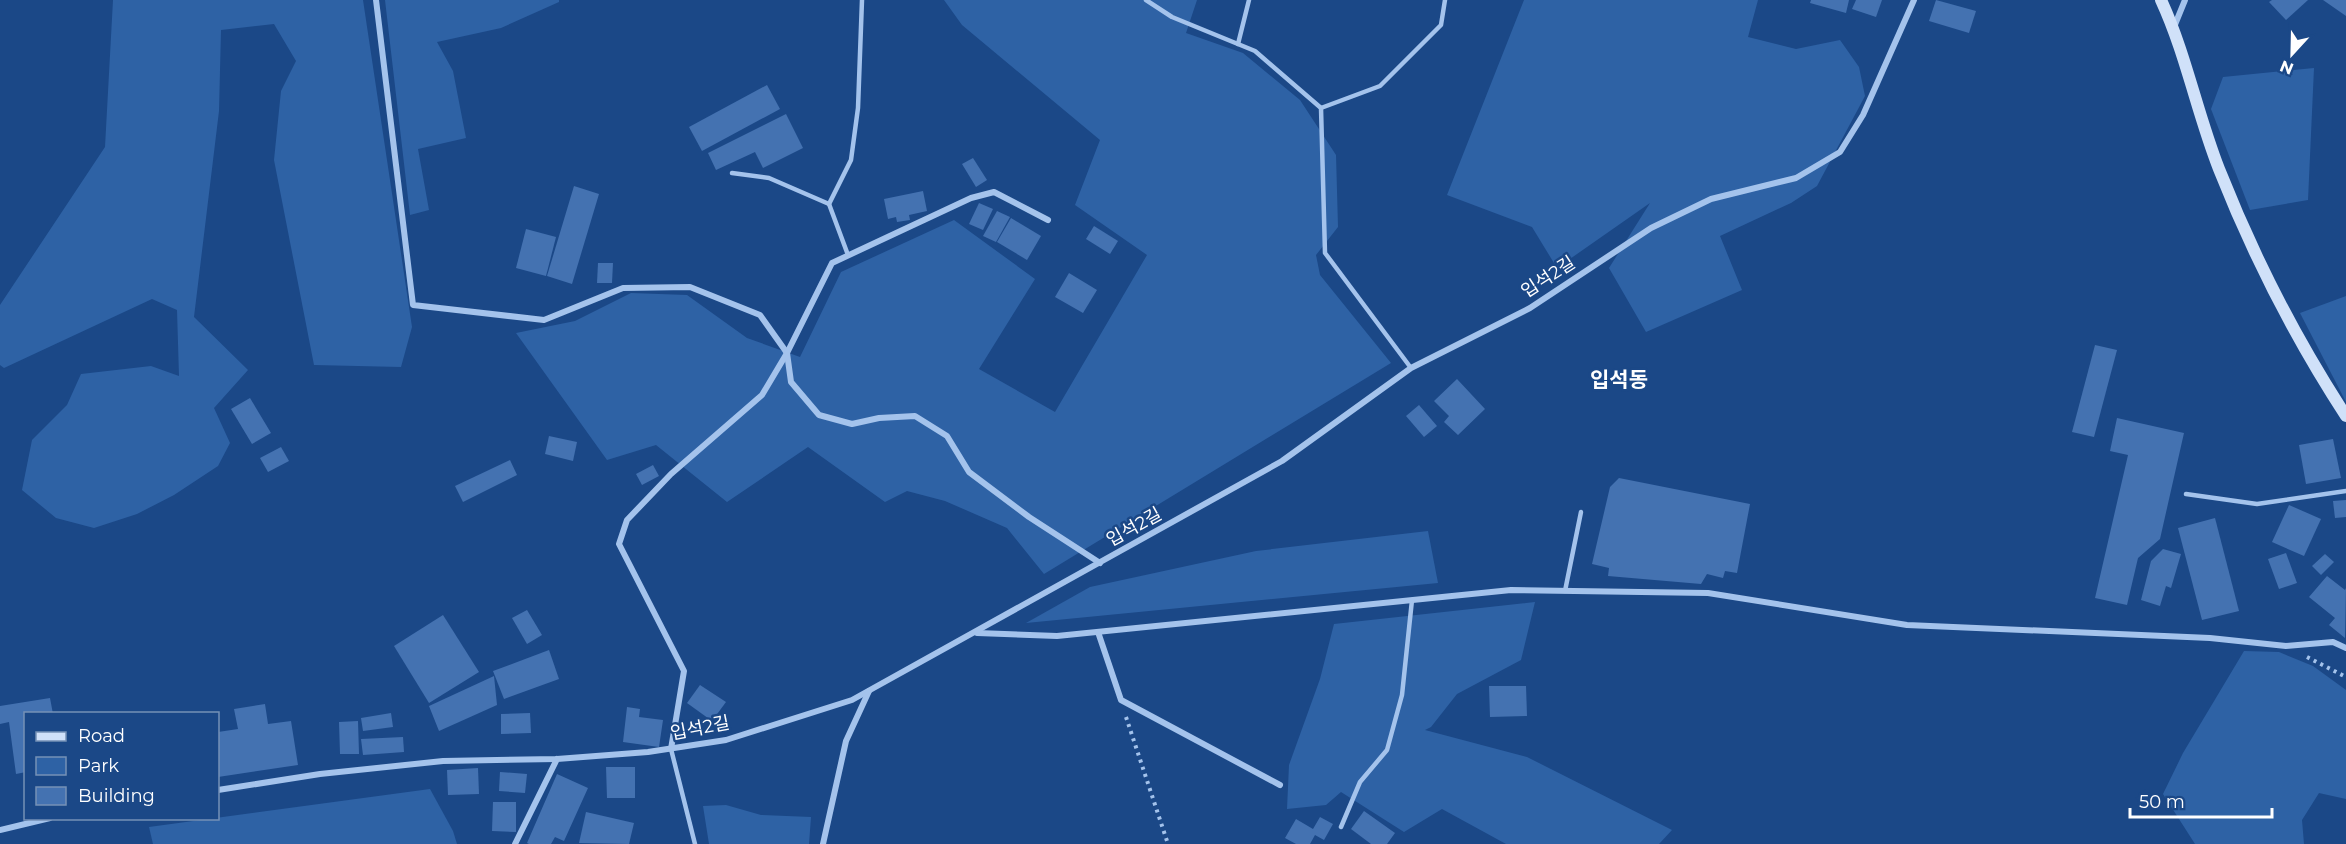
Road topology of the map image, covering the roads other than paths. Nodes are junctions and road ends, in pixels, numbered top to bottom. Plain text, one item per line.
1 (376, 0) edge
2 (862, 0) edge
3 (1146, 0) edge
4 (1249, 0) edge
5 (1445, 0) edge
6 (1914, 0) edge
7 (2161, 0) edge
8 (2185, 0) edge
9 (2174, 28) junction
10 (1238, 44) junction
11 (1321, 108) junction
12 (732, 173) dead end
13 (829, 204) junction
14 (1048, 220) dead end
15 (848, 255) junction
16 (787, 353) junction
17 (1411, 368) junction
18 (2346, 416) edge
19 (2346, 491) edge
20 (2186, 494) dead end
21 (1581, 512) dead end
22 (1100, 563) junction
23 (1565, 591) junction
24 (1412, 600) junction
25 (1098, 632) junction
26 (974, 633) junction
27 (2346, 648) edge
28 (869, 691) junction
29 (671, 749) junction
30 (557, 759) junction
31 (1280, 785) dead end
32 (219, 790) edge
33 (45, 820) edge
34 (1341, 827) dead end
35 (0, 830) edge
36 (514, 844) edge
37 (695, 844) edge
38 (823, 844) edge

1 - 16 street
2 - 13 lane
3 - 10 lane
4 - 10 lane
5 - 11 lane
6 - 17 street, 입석2길
7 - 9 street
8 - 9 street
9 - 18 street
10 - 11 lane
11 - 17 lane
12 - 13 lane
13 - 15 lane
14 - 15 street
15 - 16 street
16 - 22 street
16 - 29 street
17 - 22 street, 입석2길
19 - 20 lane
21 - 23 lane
22 - 26 street, 입석2길
23 - 24 street
23 - 27 street
24 - 25 street
24 - 34 lane
25 - 26 street
25 - 31 street
26 - 28 street, 입석2길
28 - 29 street, 입석2길
28 - 38 street
29 - 30 street, 입석2길
29 - 37 lane
30 - 32 street, 입석2길
30 - 36 street
33 - 35 street

